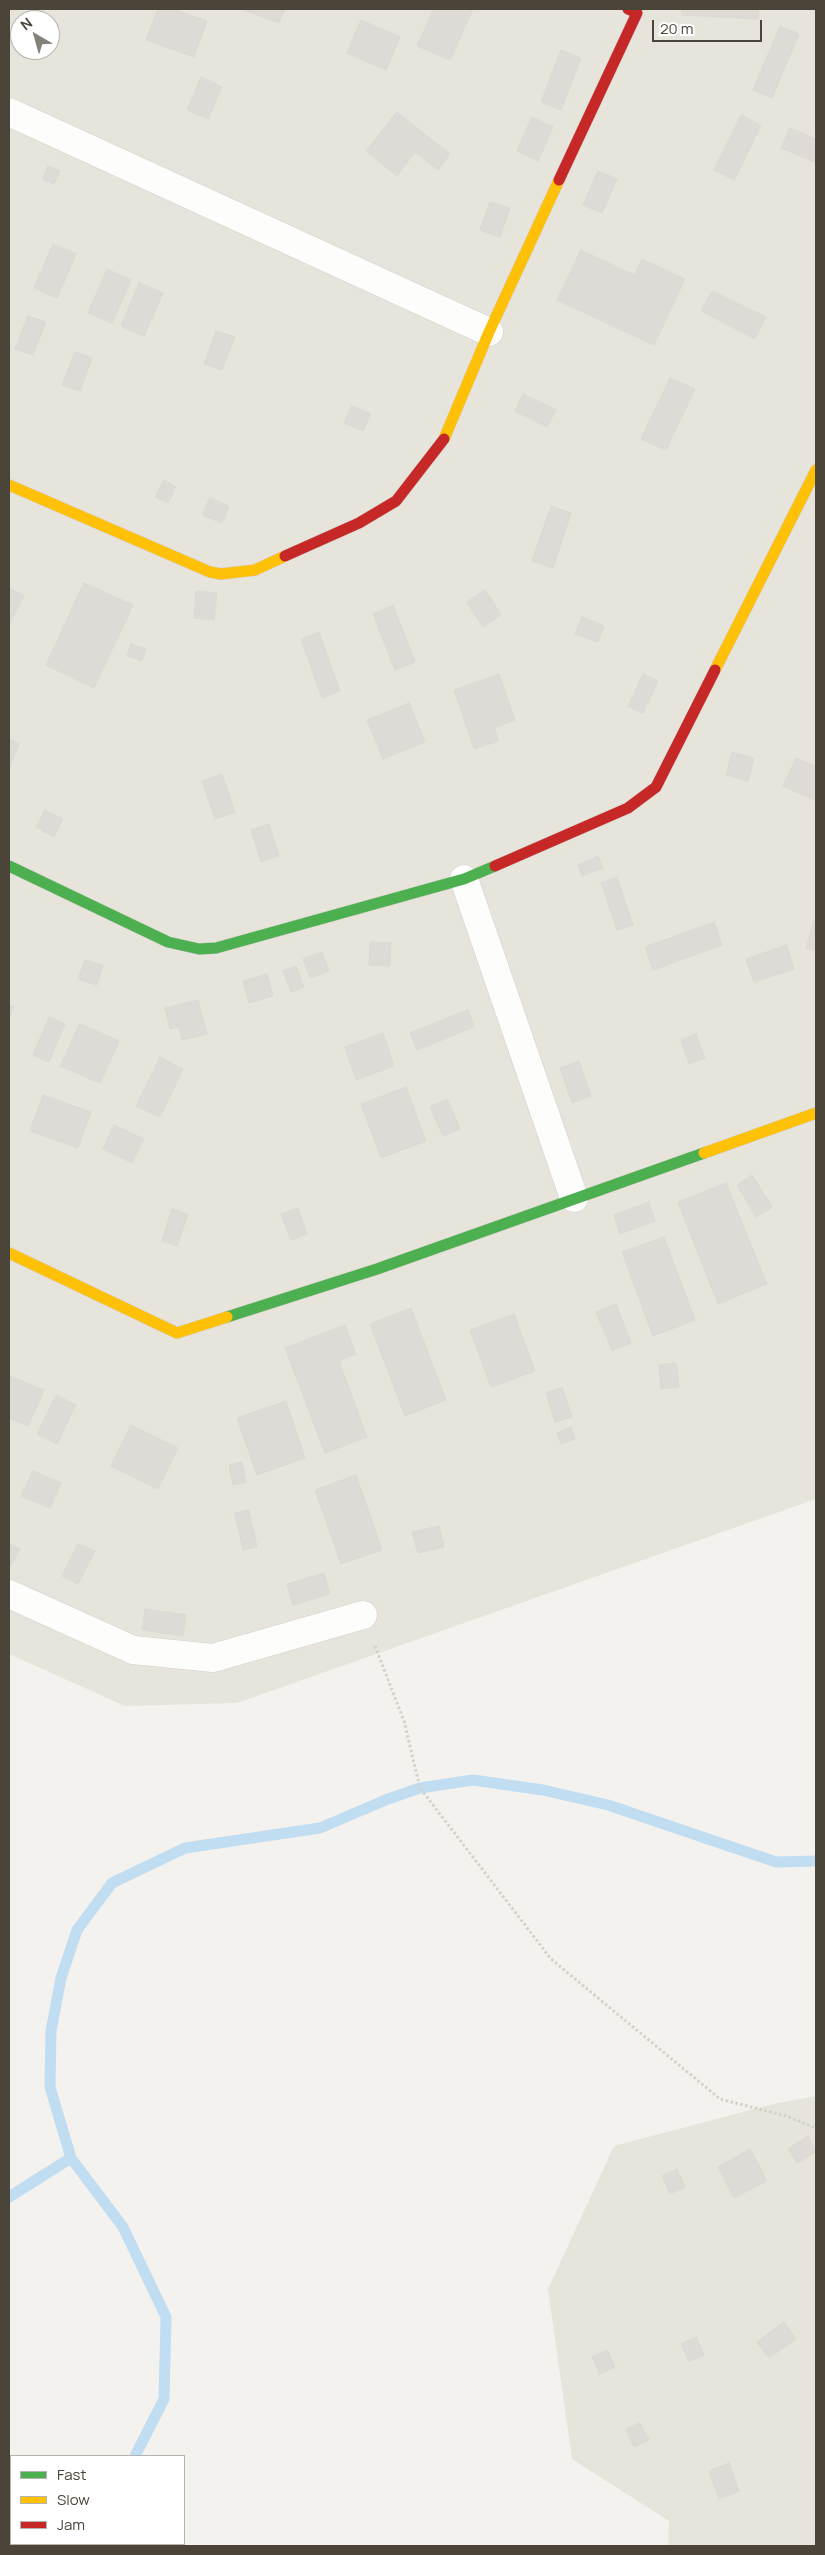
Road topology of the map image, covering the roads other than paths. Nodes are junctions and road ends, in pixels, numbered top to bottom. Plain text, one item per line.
1 (628, 9) edge
2 (9, 112) edge
3 (489, 332) junction
4 (816, 470) edge
5 (9, 486) edge
6 (9, 866) edge
7 (464, 878) junction
8 (816, 1113) edge
9 (574, 1198) junction
10 (9, 1254) edge
11 (9, 1594) edge
12 (363, 1615) road end

1 - 3 street
2 - 3 street
3 - 5 street
4 - 7 street
6 - 7 street
7 - 9 street
8 - 9 street
9 - 10 street
11 - 12 street

